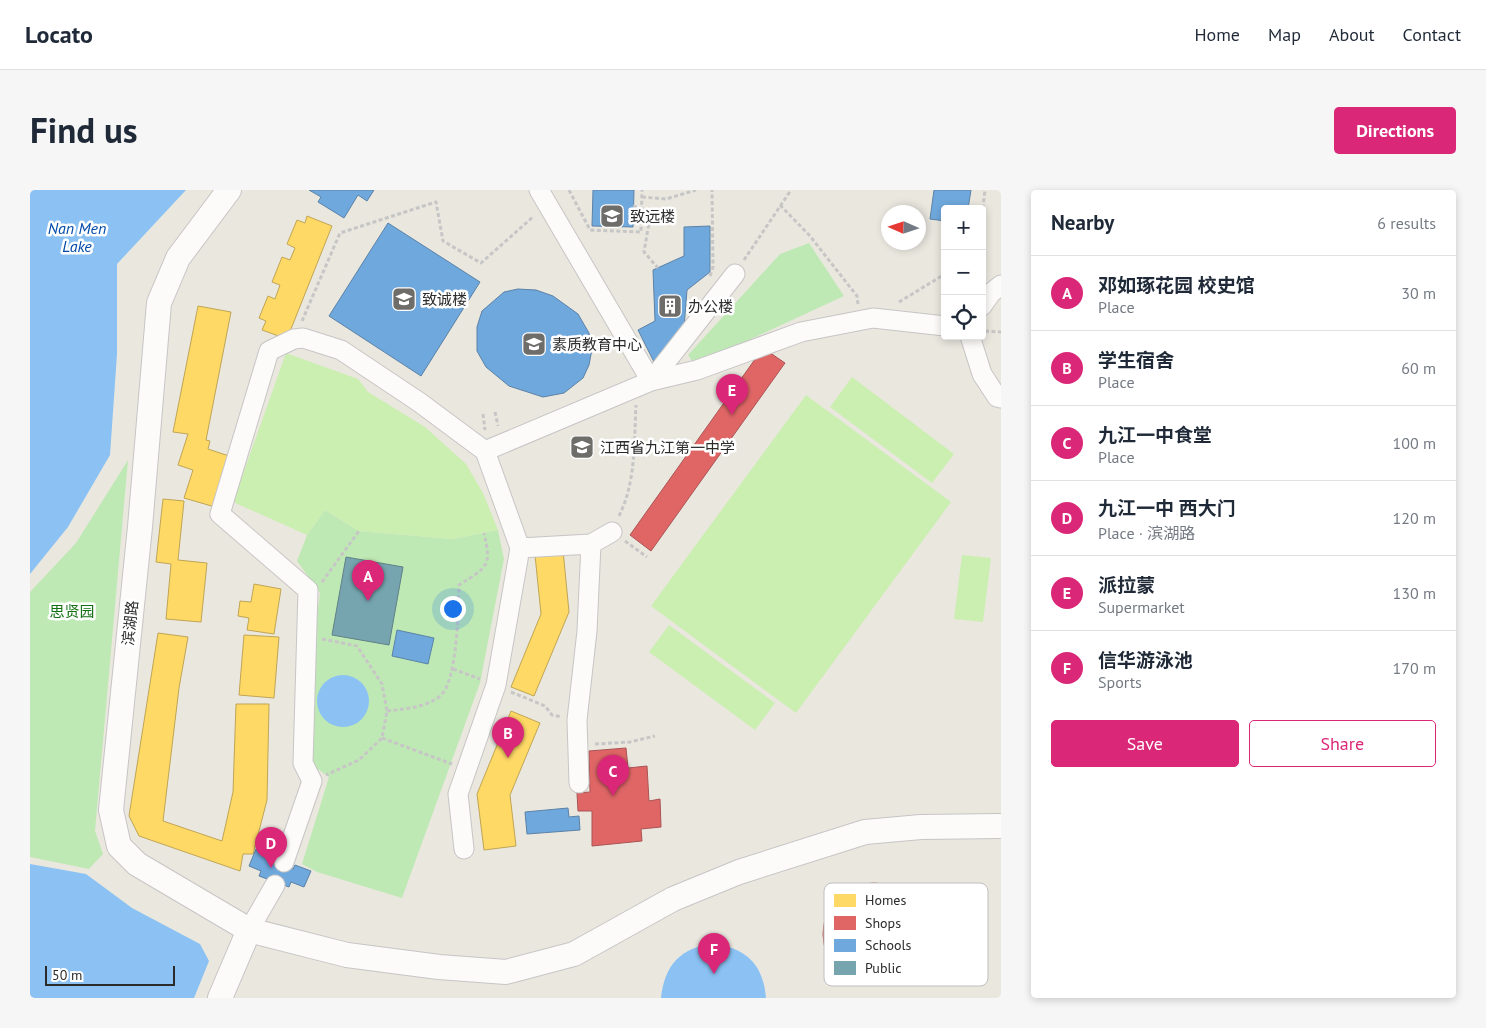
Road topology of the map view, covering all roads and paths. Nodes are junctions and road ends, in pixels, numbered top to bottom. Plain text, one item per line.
1 (228, 190) edge
2 (569, 190) edge
3 (642, 190) edge
4 (696, 190) edge
5 (712, 190) edge
6 (791, 190) edge
7 (985, 190) edge
8 (543, 197) edge
9 (642, 197) junction
10 (780, 205) junction
11 (983, 205) edge
12 (634, 206) dead end
13 (658, 268) dead end
14 (735, 274) joint
15 (941, 276) edge
16 (707, 285) dead end
17 (1001, 285) edge
18 (856, 296) dead end
19 (986, 300) edge
20 (873, 318) junction
21 (941, 326) edge
22 (986, 330) edge
23 (1001, 332) edge
24 (294, 339) junction
25 (971, 340) edge
26 (644, 385) junction
27 (1001, 398) edge
28 (483, 414) dead end
29 (486, 444) junction
30 (359, 531) dead end
31 (612, 532) junction
32 (484, 533) dead end
33 (591, 544) junction
34 (520, 548) junction
35 (647, 557) dead end
36 (308, 590) junction
37 (307, 635) junction
38 (453, 668) junction
39 (496, 685) junction
40 (387, 711) junction
41 (577, 720) junction
42 (655, 736) dead end
43 (382, 738) junction
44 (579, 745) junction
45 (467, 769) junction
46 (312, 781) junction
47 (579, 783) dead end
48 (1001, 826) edge
49 (464, 849) dead end
50 (284, 862) dead end
51 (276, 885) dead end
52 (249, 930) junction
53 (220, 998) edge

1 - 52 street, 滨湖路
2 - 9 path
3 - 9 path
4 - 9 path
5 - 16 path
6 - 10 path
7 - 11 path
8 - 24 path
8 - 26 street
10 - 14 path
10 - 18 path
12 - 13 path, bridge
14 - 26 street
15 - 20 path
17 - 19 street
20 - 21 street
20 - 26 street
22 - 23 path
24 - 29 street
24 - 36 street
25 - 27 street
26 - 29 street
26 - 31 path
28 - 29 path
29 - 34 street
30 - 36 path
31 - 33 street
31 - 35 path
32 - 38 path
33 - 34 street
33 - 41 street
34 - 39 street
36 - 37 street
37 - 40 path
37 - 46 street
38 - 39 path
38 - 40 path
39 - 41 path
39 - 45 street
40 - 43 path
41 - 44 street
42 - 44 path
43 - 45 path
43 - 46 path
44 - 47 street
45 - 49 street
46 - 50 street
48 - 52 street, 滨湖路
51 - 52 street
52 - 53 street

